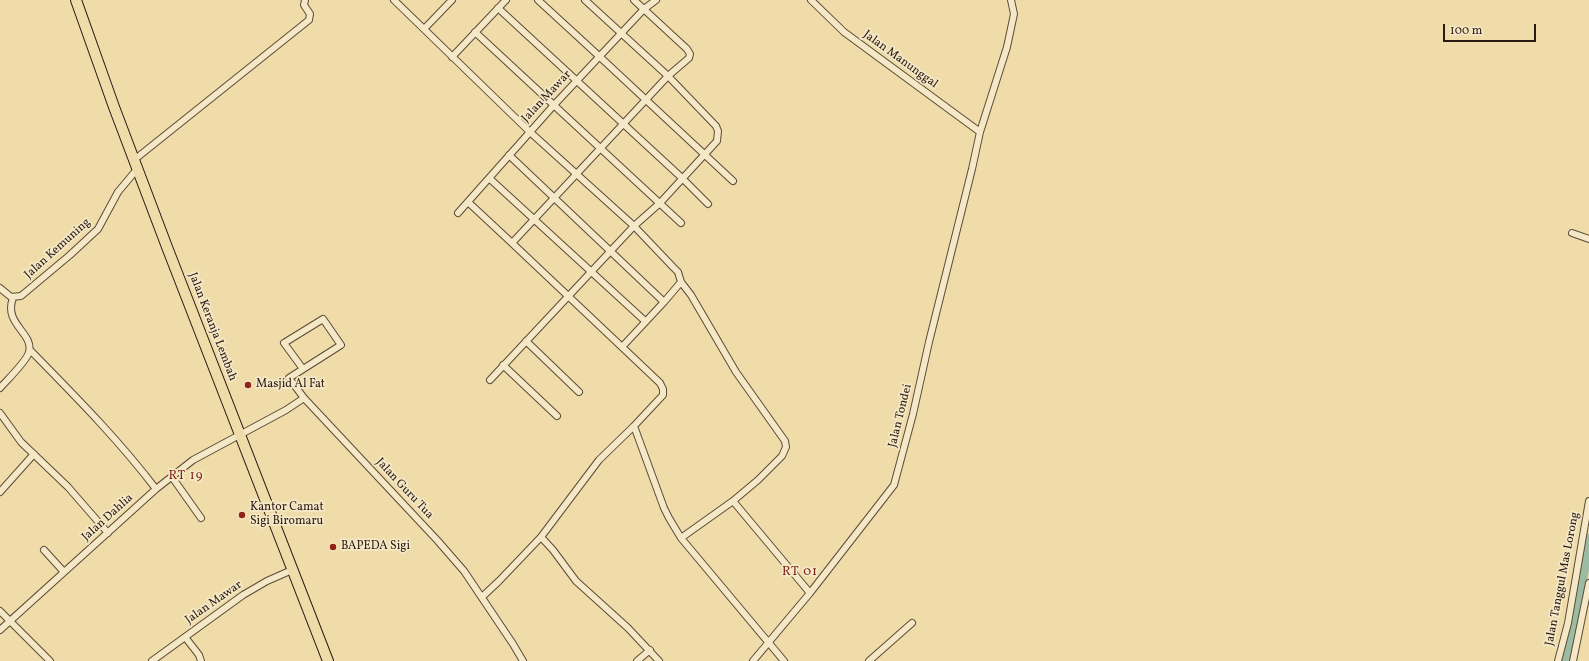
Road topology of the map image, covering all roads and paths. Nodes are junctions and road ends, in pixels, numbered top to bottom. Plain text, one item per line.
1 (76, 0) edge
2 (305, 0) edge
3 (394, 0) edge
4 (452, 0) edge
5 (506, 0) edge
6 (538, 0) edge
7 (585, 0) edge
8 (634, 0) edge
9 (656, 0) edge
10 (811, 0) edge
11 (1011, 0) edge
12 (498, 8) junction
13 (644, 9) junction
14 (424, 29) junction
15 (476, 32) junction
16 (621, 33) junction
17 (600, 56) junction
18 (452, 58) junction
19 (668, 76) junction
20 (577, 81) junction
21 (646, 100) junction
22 (554, 105) junction
23 (624, 124) junction
24 (530, 132) junction
25 (980, 132) junction
26 (601, 148) junction
27 (509, 155) junction
28 (705, 155) junction
29 (136, 164) junction
30 (576, 175) junction
31 (489, 178) junction
32 (682, 178) junction
33 (733, 182) dead end
34 (555, 197) junction
35 (468, 202) junction
36 (660, 203) junction
37 (708, 204) dead end
38 (458, 213) dead end
39 (534, 218) junction
40 (681, 223) dead end
41 (634, 226) junction
42 (1572, 233) dead end
43 (1589, 239) edge
44 (512, 243) junction
45 (611, 252) junction
46 (591, 272) junction
47 (681, 282) junction
48 (0, 288) edge
49 (568, 296) junction
50 (13, 298) junction
51 (664, 302) junction
52 (645, 321) junction
53 (526, 341) junction
54 (622, 347) junction
55 (30, 350) junction
56 (504, 365) junction
57 (303, 370) junction
58 (490, 380) dead end
59 (0, 388) edge
60 (579, 392) dead end
61 (304, 398) junction
62 (0, 413) edge
63 (557, 416) dead end
64 (2, 421) edge
65 (634, 426) junction
66 (240, 435) junction
67 (34, 454) junction
68 (172, 477) junction
69 (156, 489) junction
70 (0, 492) edge
71 (733, 500) junction
72 (1589, 501) edge
73 (201, 518) dead end
74 (108, 533) junction
75 (540, 538) junction
76 (681, 538) junction
77 (44, 550) dead end
78 (292, 570) junction
79 (64, 572) junction
80 (1589, 582) edge
81 (810, 592) junction
82 (482, 597) junction
83 (0, 611) edge
84 (10, 621) junction
85 (912, 623) dead end
86 (0, 630) edge
87 (185, 637) junction
88 (768, 642) junction
89 (650, 650) junction
90 (50, 661) edge
91 (152, 661) edge
92 (201, 661) edge
93 (328, 661) edge
94 (523, 661) edge
95 (637, 661) edge
96 (659, 661) edge
97 (752, 661) edge
98 (784, 661) edge
99 (869, 661) edge
100 (1558, 661) edge
101 (1573, 661) edge

1 - 29 main road, Jalan Keranja Lembah
2 - 29 street, Jalan Kemuning
3 - 14 street
4 - 14 street
5 - 12 street
6 - 17 street
7 - 16 street
8 - 13 street
9 - 13 street, Jalan Mawar
10 - 25 street, Jalan Manunggal
11 - 25 street, Jalan Tondei
12 - 15 street
12 - 20 street
13 - 16 street, Jalan Mawar
13 - 19 street
14 - 18 street
15 - 18 street
15 - 22 street
16 - 17 street, Jalan Mawar
16 - 19 street
17 - 20 street, Jalan Mawar
17 - 21 street
18 - 24 street
19 - 21 street
19 - 28 street
20 - 22 street, Jalan Mawar
20 - 23 street
21 - 23 street
21 - 28 street
22 - 24 street, Jalan Mawar
22 - 26 street
23 - 26 street
23 - 32 street
24 - 27 street, Jalan Mawar
24 - 30 street
25 - 81 street, Jalan Tondei
26 - 30 street
26 - 36 street
27 - 31 street, Jalan Mawar
27 - 34 street
28 - 32 street
28 - 33 street
29 - 50 street, Jalan Kemuning
29 - 66 main road, Jalan Keranja Lembah
30 - 34 street
30 - 41 street
31 - 35 street, Jalan Mawar
31 - 39 street
32 - 36 street
32 - 37 street
34 - 39 street
34 - 45 street
35 - 38 street, Jalan Mawar
35 - 44 street
36 - 40 street
36 - 41 street
39 - 44 street
39 - 46 street
41 - 45 street
41 - 47 street
42 - 43 street
44 - 49 street
45 - 46 street
45 - 51 street
46 - 49 street
46 - 52 street
47 - 51 street
47 - 71 street
48 - 50 street
49 - 53 street
49 - 54 street
50 - 55 street
51 - 52 street
52 - 54 street
53 - 56 street
53 - 60 street
54 - 65 street
55 - 59 street
55 - 69 street
56 - 58 street
56 - 63 street
57 - 57 street
57 - 61 street, Jalan Guru Tua
61 - 66 street
61 - 82 street, Jalan Guru Tua
62 - 64 street
64 - 67 street
65 - 75 street
65 - 76 street
66 - 68 street, Jalan Dahlia
66 - 78 main road, Jalan Keranja Lembah
67 - 70 street
67 - 74 street
68 - 69 street, Jalan Dahlia
68 - 73 street
69 - 74 street, Jalan Dahlia
71 - 76 street
71 - 81 street
72 - 100 street, Jalan Tanggul Mas Lorong
74 - 79 street, Jalan Dahlia
75 - 82 street
75 - 89 street
76 - 88 street
77 - 79 street
78 - 87 street, Jalan Mawar
78 - 93 main road, Jalan Keranja Lembah
79 - 84 street, Jalan Dahlia
80 - 101 street
81 - 88 street, Jalan Tondei
82 - 94 street, Jalan Guru Tua
83 - 84 street
84 - 86 street, Jalan Dahlia
84 - 90 street
85 - 99 street
87 - 91 street, Jalan Mawar
87 - 92 street
88 - 97 street, Jalan Tondei
88 - 98 street
89 - 95 street
89 - 96 street

